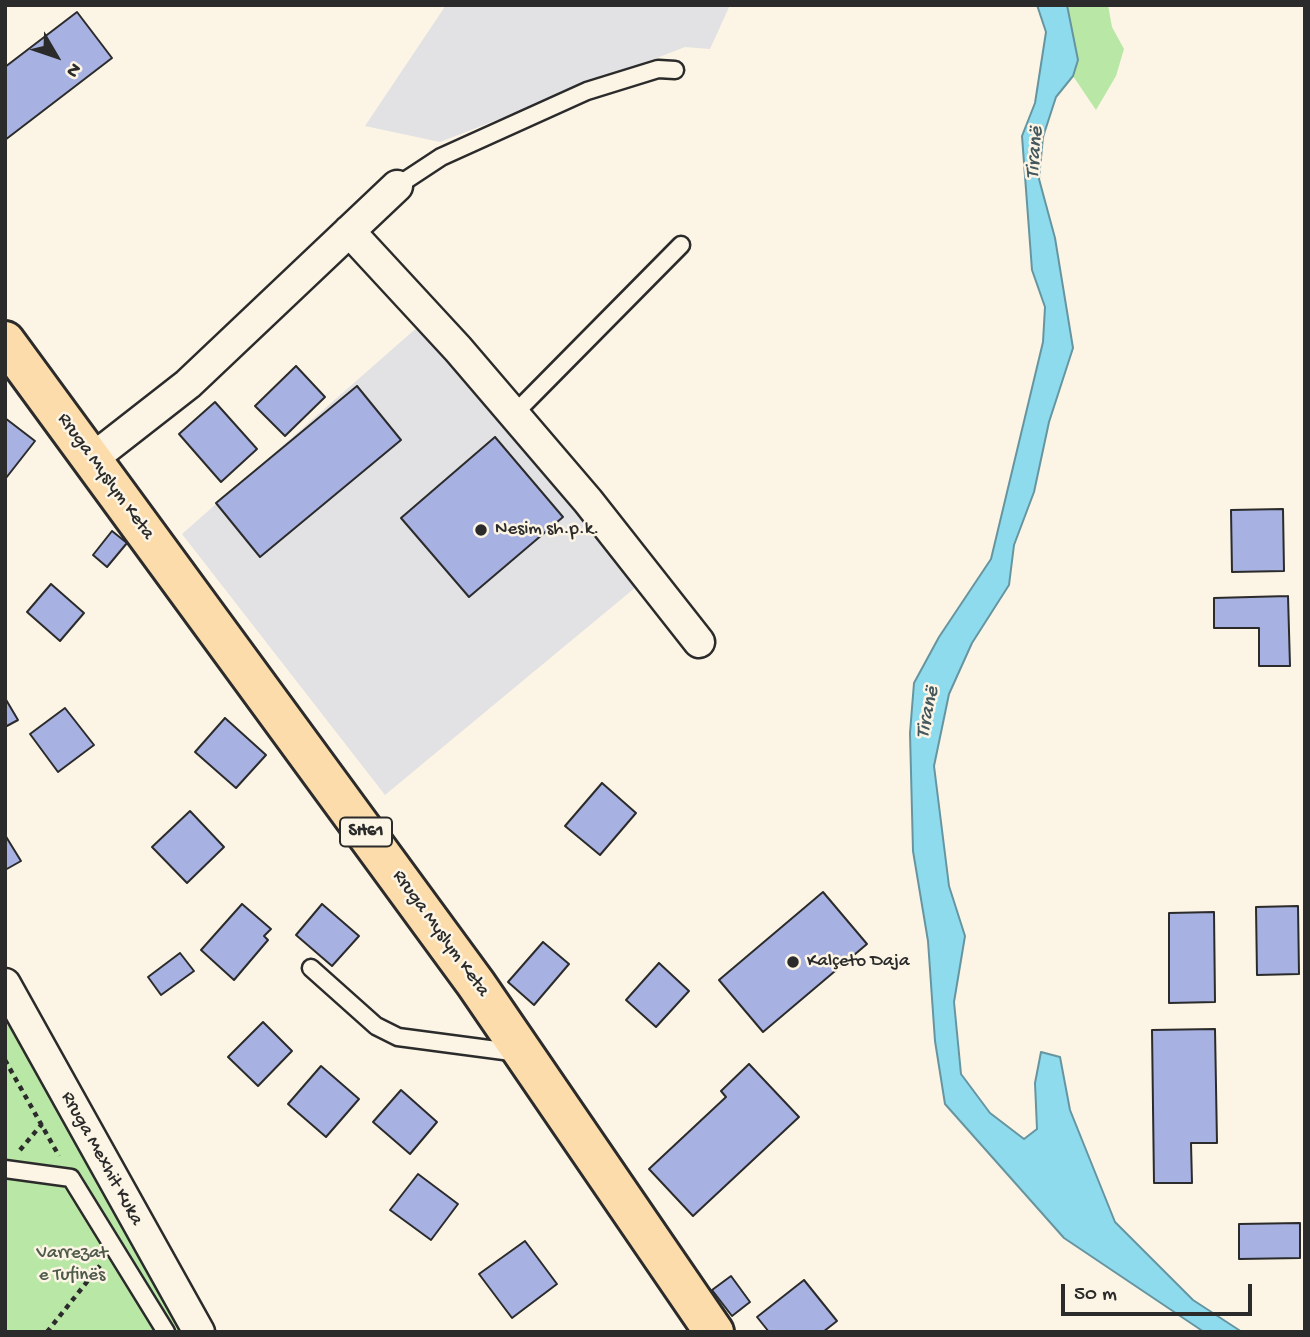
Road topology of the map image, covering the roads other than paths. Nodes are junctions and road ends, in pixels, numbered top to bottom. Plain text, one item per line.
1 (675, 71) dead end
2 (397, 186) joint
3 (349, 231) junction
4 (681, 245) dead end
5 (5, 341) edge
6 (514, 414) junction
7 (92, 459) junction
8 (699, 642) dead end
9 (311, 968) dead end
10 (5, 984) edge
11 (525, 1054) junction
12 (9, 1165) edge
13 (166, 1332) edge
14 (199, 1332) edge
15 (714, 1332) edge

1 - 2 lane
2 - 3 street
3 - 6 street
3 - 7 street
4 - 6 lane
5 - 7 main road, Rruga Myslym Keta / SH61
6 - 8 street
7 - 11 main road, Rruga Myslym Keta / SH61
9 - 11 lane
10 - 14 street, Rruga Mexhit Kuka
11 - 15 main road, Rruga Myslym Keta / SH61
12 - 13 lane

